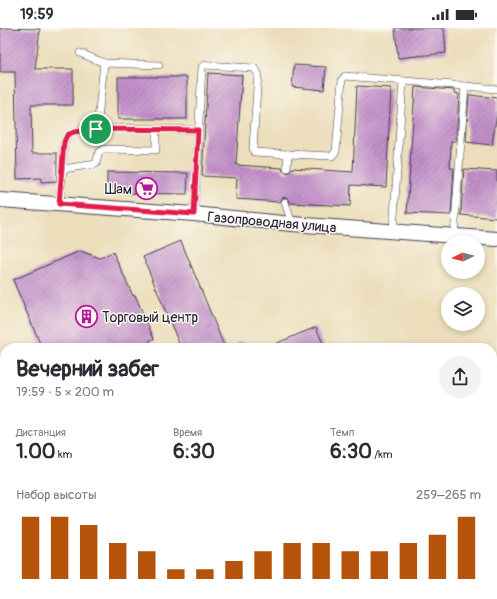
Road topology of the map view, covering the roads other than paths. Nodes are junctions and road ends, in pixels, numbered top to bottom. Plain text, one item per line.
1 (80, 53) dead end
2 (104, 63) junction
3 (159, 65) dead end
4 (403, 81) junction
5 (465, 86) junction
6 (497, 89) edge
7 (96, 129) junction
8 (156, 130) junction
9 (198, 130) junction
10 (288, 154) junction
11 (287, 168) dead end
12 (62, 169) junction
13 (1, 200) edge
14 (285, 202) dead end
15 (59, 204) junction
16 (194, 214) junction
17 (292, 224) junction
18 (393, 232) junction
19 (441, 235) edge
20 (454, 235) edge
21 (485, 238) edge
22 (497, 239) edge

1 - 2 lane
2 - 3 lane
2 - 7 lane
4 - 5 lane
4 - 10 lane
4 - 18 lane
5 - 6 lane
5 - 20 lane
7 - 8 lane
7 - 12 lane
8 - 9 lane
8 - 12 lane
9 - 10 lane
9 - 16 lane
10 - 11 lane
12 - 15 lane
13 - 15 street, Газопроводная улица
14 - 17 lane
15 - 16 street, Газопроводная улица
16 - 17 street, Газопроводная улица
17 - 18 street, Газопроводная улица
18 - 19 street, Газопроводная улица
21 - 22 street, Газопроводная улица

